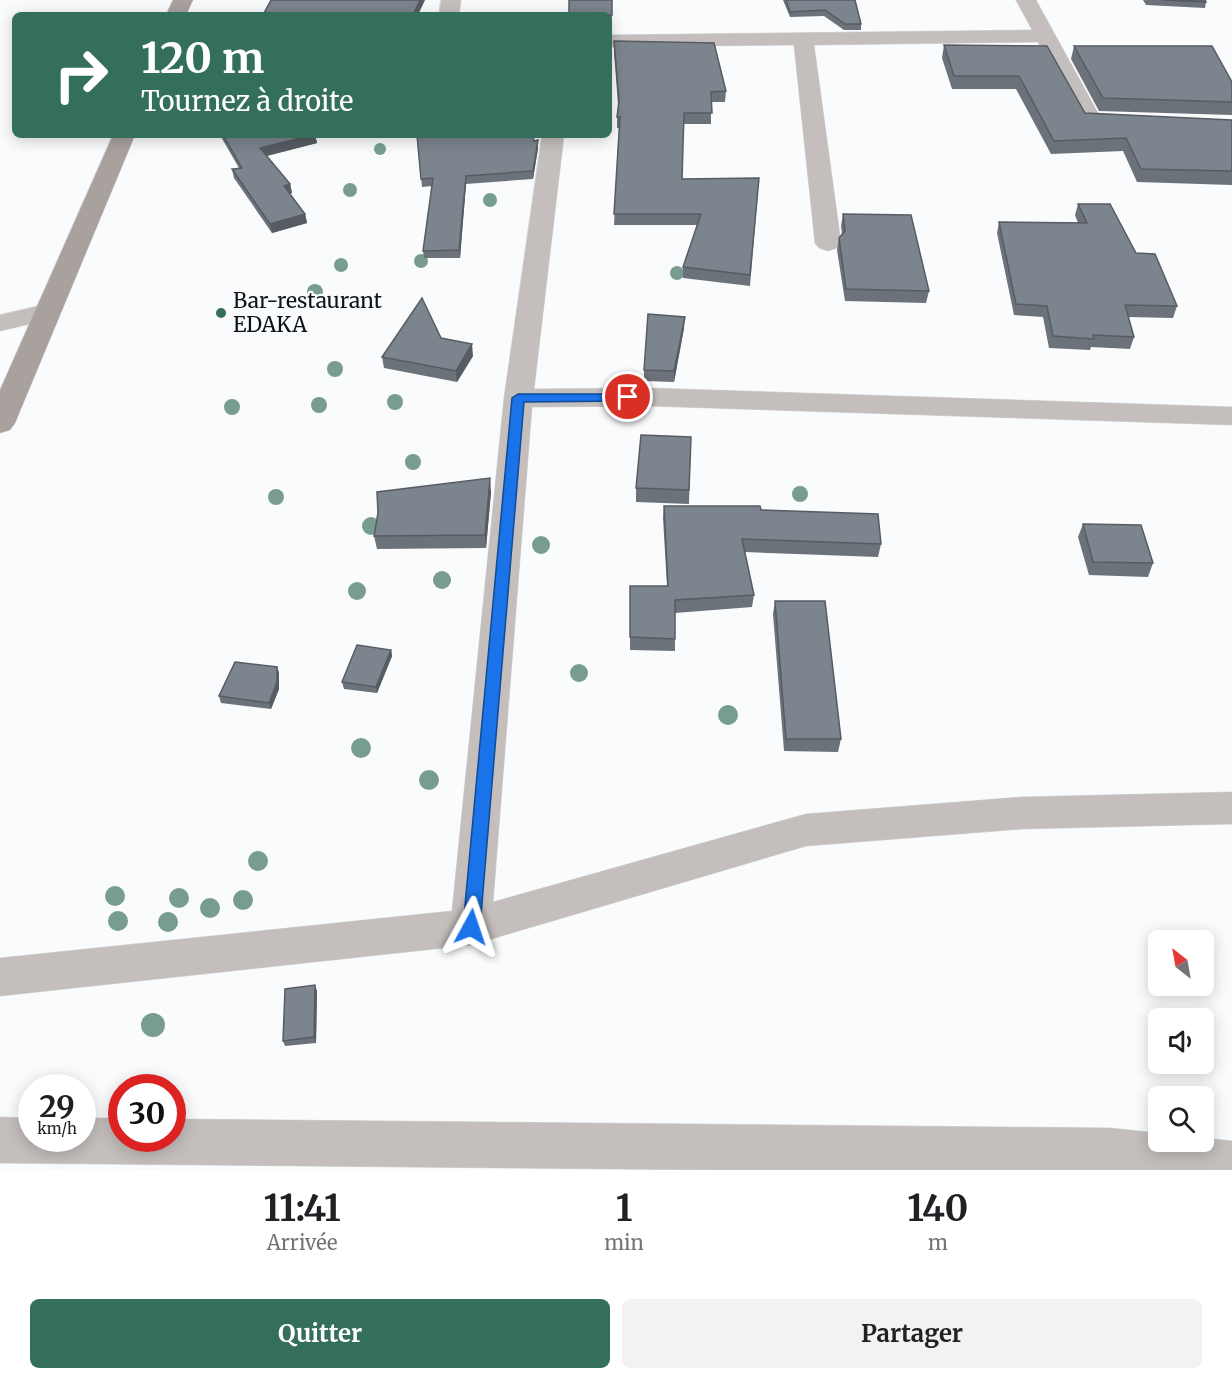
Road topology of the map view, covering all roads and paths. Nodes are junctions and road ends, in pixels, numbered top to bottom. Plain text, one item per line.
1 (1026, 0) edge
2 (1044, 36) junction
3 (803, 37) junction
4 (612, 41) edge
5 (1146, 122) edge
6 (123, 138) edge
7 (553, 138) edge
8 (828, 243) dead end
9 (47, 312) junction
10 (0, 323) edge
11 (518, 398) junction
12 (1232, 416) edge
13 (0, 423) edge
14 (1232, 808) edge
15 (471, 927) junction
16 (0, 977) edge
17 (0, 1140) edge
18 (473, 1158) edge
19 (1112, 1160) edge
20 (1232, 1164) edge

1 - 2 street
2 - 3 street
2 - 5 street
3 - 4 street
3 - 8 street
6 - 9 street
7 - 11 street
9 - 10 street
9 - 13 street
11 - 12 street
11 - 15 street
14 - 15 street
15 - 16 street
17 - 18 street
18 - 19 street
19 - 20 street

